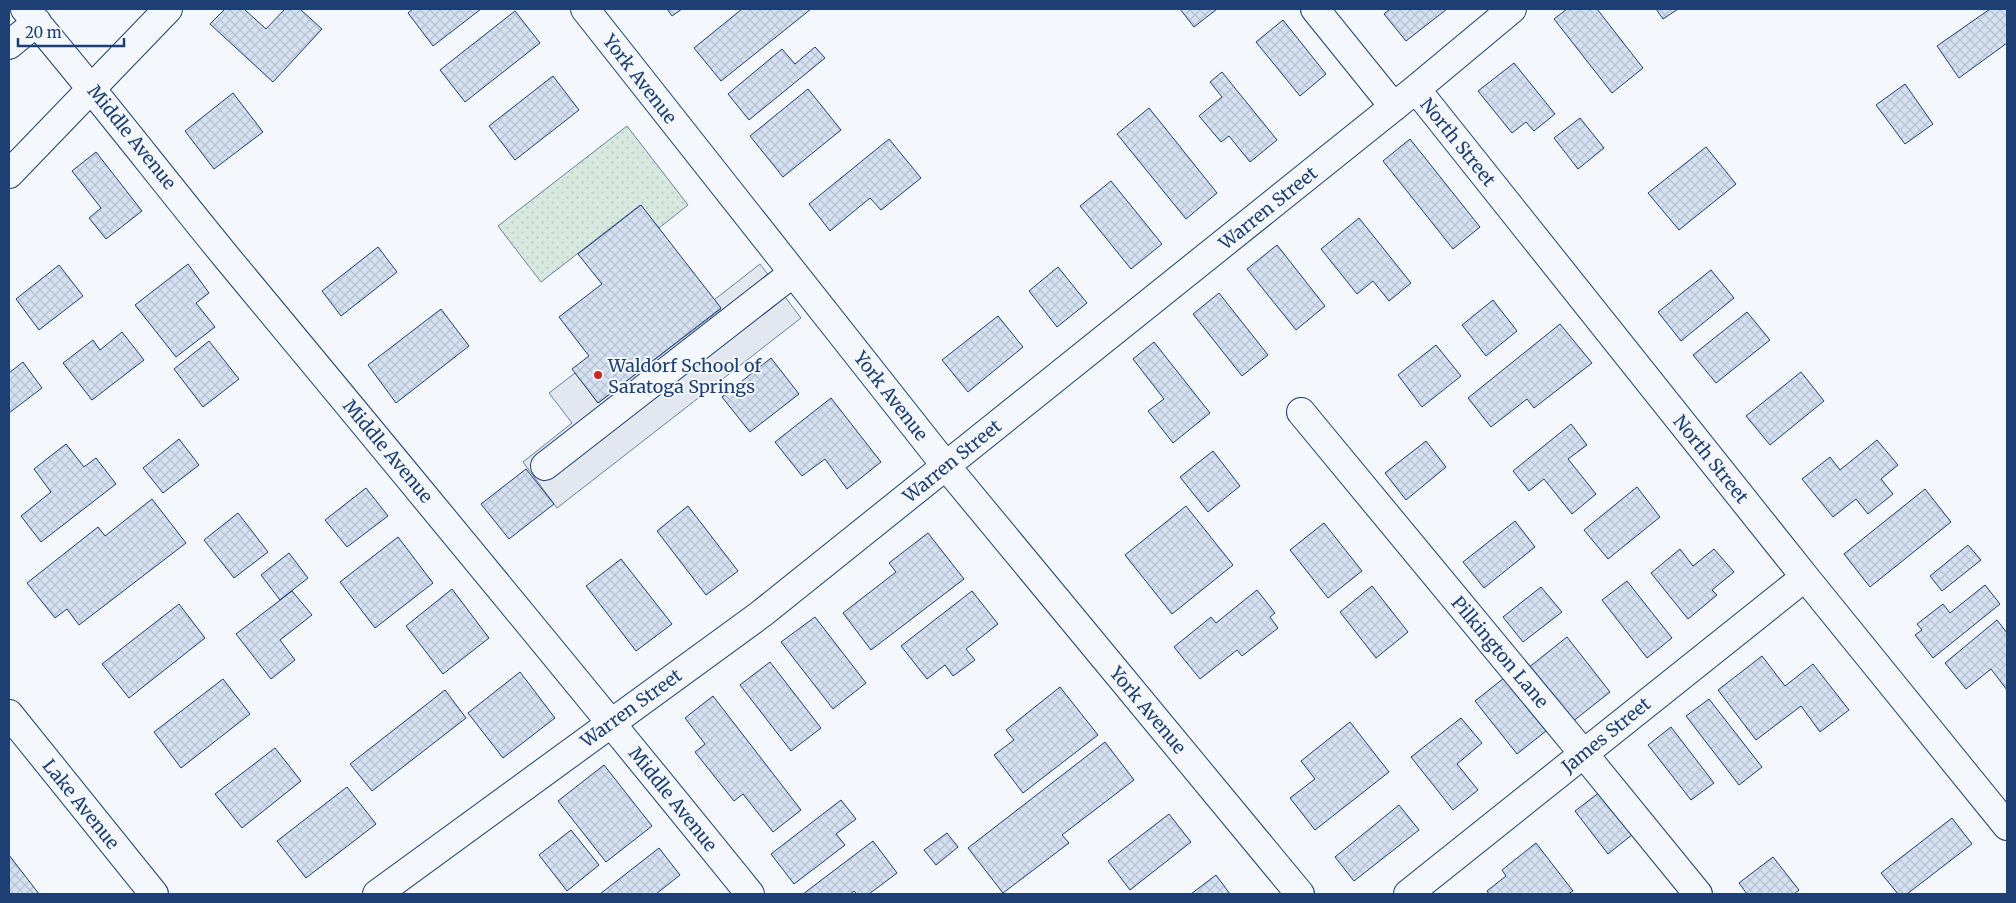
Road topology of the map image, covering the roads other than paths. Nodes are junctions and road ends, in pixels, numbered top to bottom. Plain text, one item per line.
1 (168, 9) edge
2 (585, 9) edge
3 (1316, 9) edge
4 (1512, 9) edge
5 (31, 15) edge
6 (9, 45) edge
7 (92, 87) junction
8 (1416, 89) junction
9 (1394, 107) junction
10 (9, 174) edge
11 (794, 273) junction
12 (1301, 412) dead end
13 (545, 466) dead end
14 (946, 466) junction
15 (1805, 577) junction
16 (9, 714) edge
17 (612, 722) junction
18 (1584, 753) junction
19 (2007, 826) edge
20 (154, 894) edge
21 (377, 894) edge
22 (750, 894) edge
23 (1300, 894) edge
24 (1408, 894) edge
25 (1698, 894) edge

1 - 7 street
2 - 11 street, York Avenue
3 - 9 street, North Street
4 - 8 street, Warren Street
5 - 6 street
5 - 7 street, Middle Avenue
7 - 10 street
7 - 17 street, Middle Avenue
8 - 9 street, Warren Street
8 - 15 street, North Street
9 - 14 street, Warren Street
11 - 13 street
11 - 14 street, York Avenue
12 - 18 street, Pilkington Lane
14 - 17 street, Warren Street
14 - 23 street, York Avenue
15 - 18 street, James Street
15 - 19 street, North Street
16 - 20 street, Lake Avenue
17 - 21 street, Warren Street
17 - 22 street, Middle Avenue
18 - 24 street, James Street
18 - 25 street, Pilkington Lane

